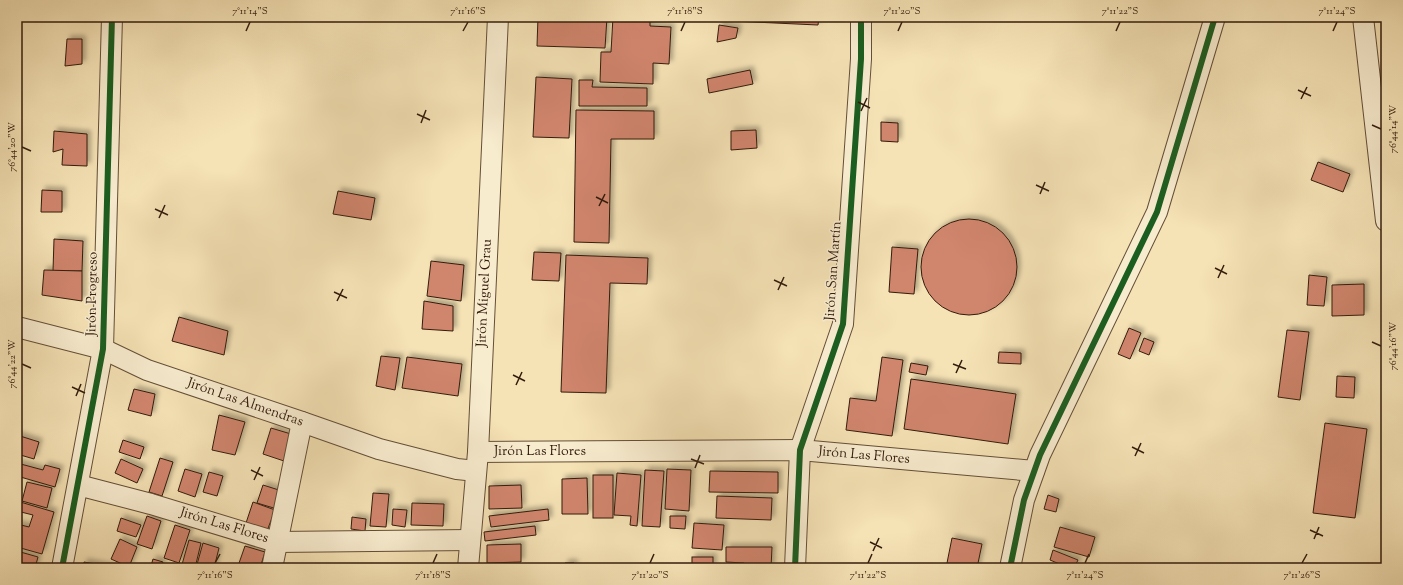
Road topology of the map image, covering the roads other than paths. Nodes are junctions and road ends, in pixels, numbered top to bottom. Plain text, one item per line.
1 (112, 17) edge
2 (498, 17) edge
3 (861, 17) edge
4 (1215, 17) edge
5 (1363, 17) edge
6 (1386, 221) edge
7 (17, 327) edge
8 (103, 349) junction
9 (302, 422) junction
10 (800, 450) junction
11 (477, 462) junction
12 (1034, 471) junction
13 (78, 485) junction
14 (470, 540) junction
15 (276, 542) junction
16 (62, 568) edge
17 (272, 568) edge
18 (468, 568) edge
19 (795, 568) edge
20 (1010, 568) edge

1 - 8 street, Jirón Progreso
2 - 11 street, Jirón Miguel Grau
3 - 10 street, Jirón San Martín
4 - 12 street
5 - 6 street
7 - 8 street, Jirón Las Almendras
8 - 9 street, Jirón Las Almendras
8 - 13 street, Jirón Progreso
9 - 11 street, Jirón Las Almendras
9 - 15 street
10 - 11 street, Jirón Las Flores
10 - 12 street, Jirón Las Flores
10 - 19 street, Jirón San Martín
11 - 14 street, Jirón Miguel Grau
12 - 20 street
13 - 15 street, Jirón Las Flores
13 - 16 street, Jirón Progreso
14 - 15 street, Jirón Las Flores
14 - 18 street, Jirón Miguel Grau
15 - 17 street

